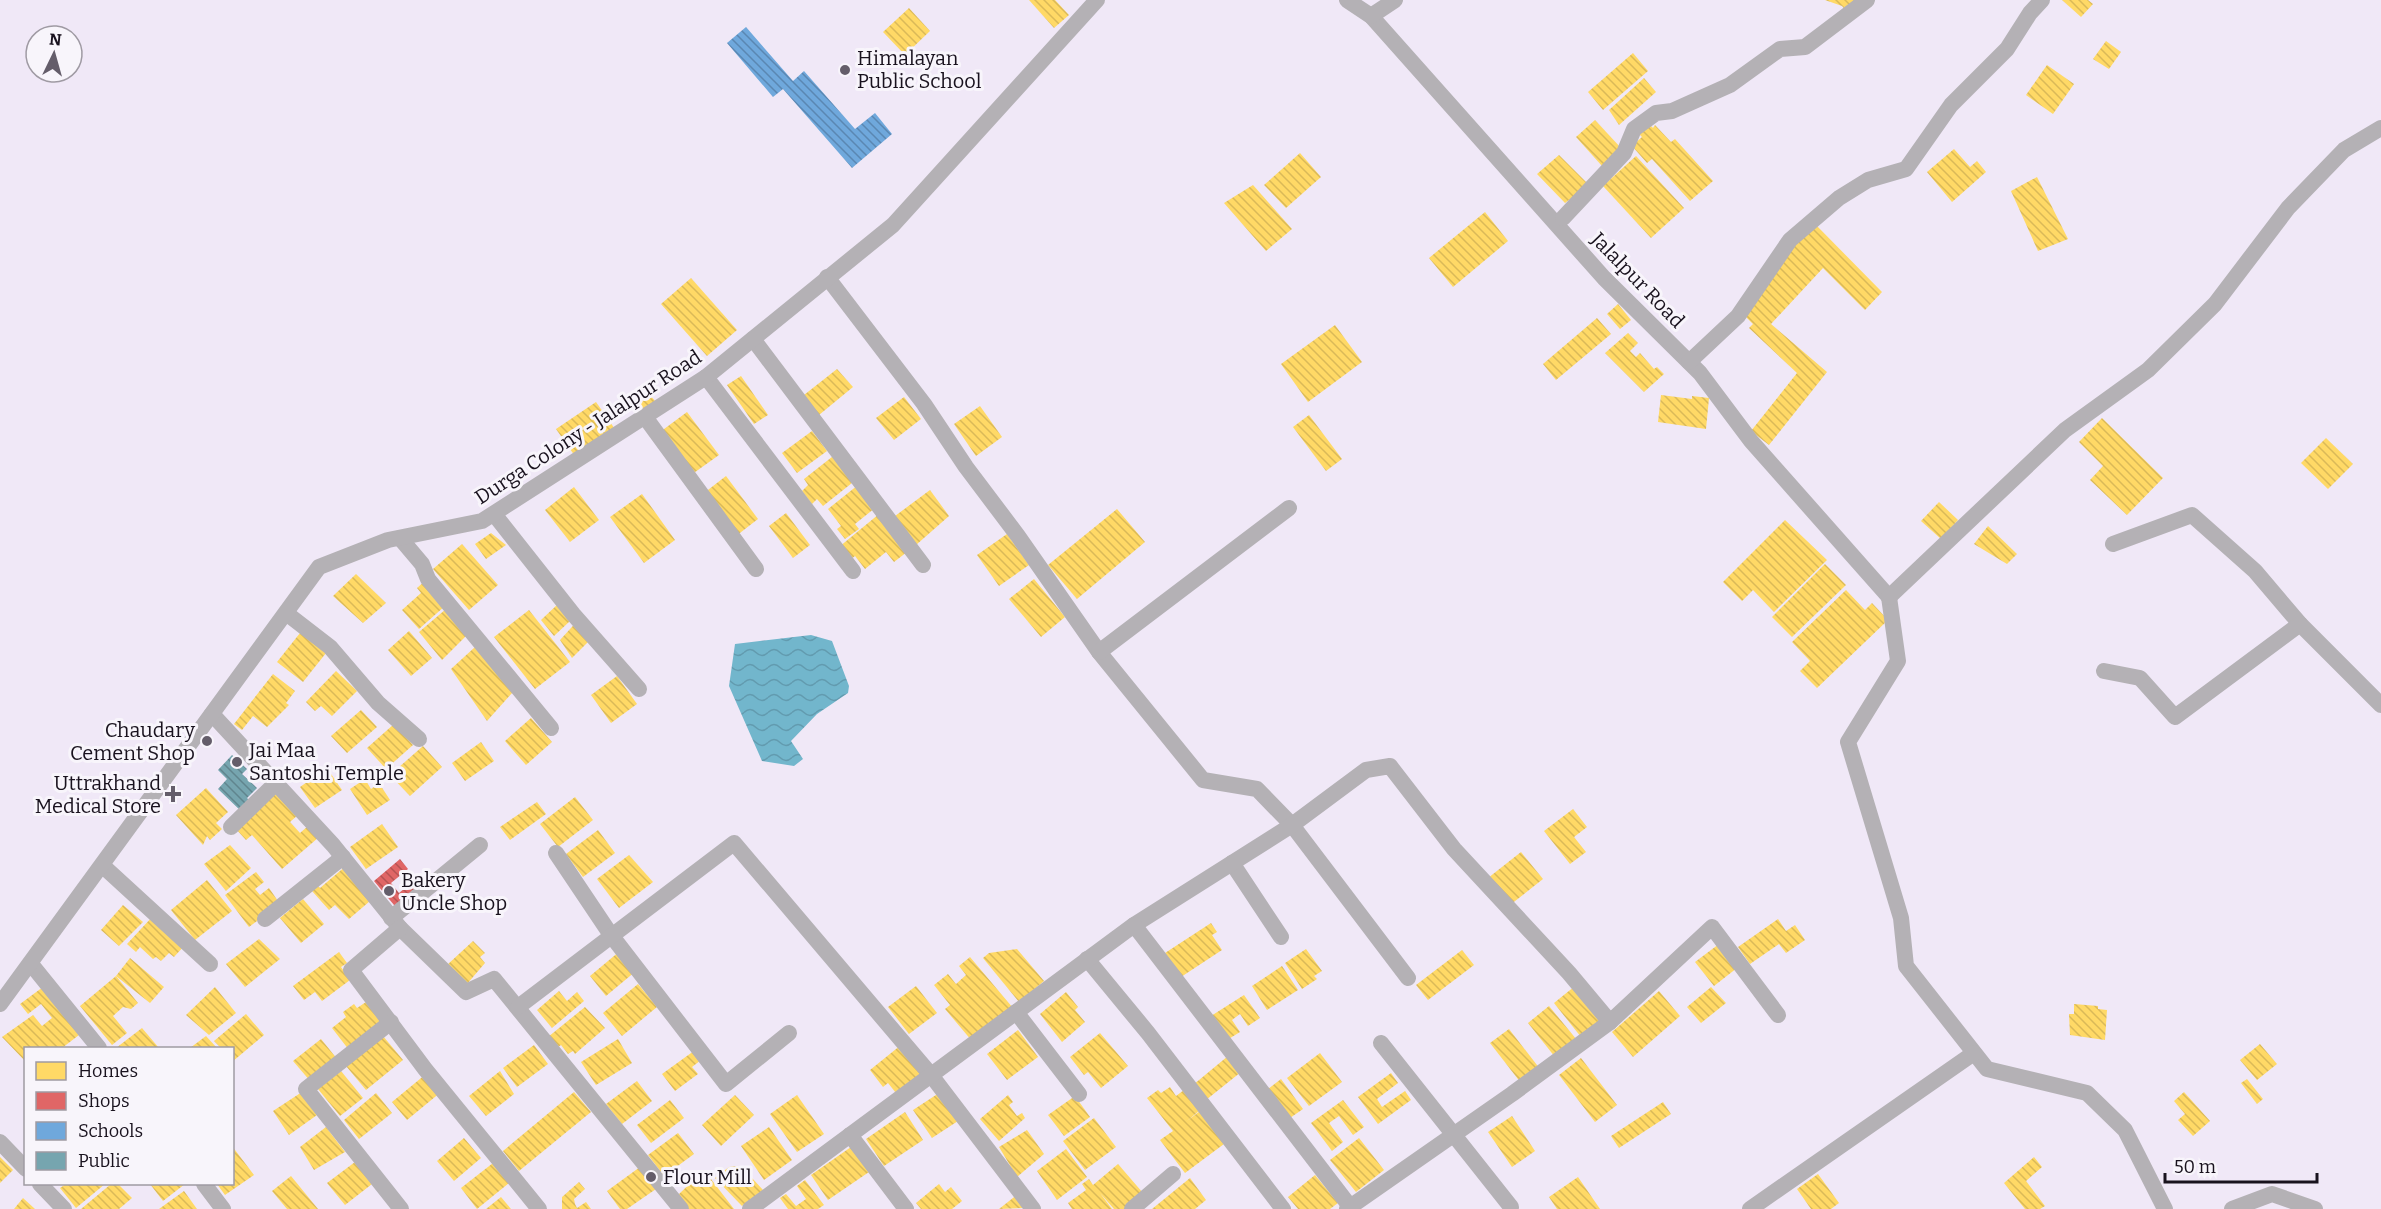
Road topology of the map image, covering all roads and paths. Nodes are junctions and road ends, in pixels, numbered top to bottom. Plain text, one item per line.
1 (1097, 0) edge
2 (1347, 0) edge
3 (1395, 0) edge
4 (1867, 0) edge
5 (2042, 0) edge
6 (1371, 16) junction
7 (2381, 128) edge
8 (1563, 218) dead end
9 (827, 277) junction
10 (753, 339) junction
11 (1689, 362) junction
12 (706, 377) junction
13 (645, 417) junction
14 (1289, 508) dead end
15 (494, 514) junction
16 (400, 538) junction
17 (2113, 544) dead end
18 (923, 565) dead end
19 (756, 568) dead end
20 (853, 571) dead end
21 (1889, 597) junction
22 (286, 613) junction
23 (2300, 624) junction
24 (1099, 652) junction
25 (2104, 671) dead end
26 (639, 690) dead end
27 (2381, 705) edge
28 (212, 714) junction
29 (551, 729) dead end
30 (418, 739) dead end
31 (276, 783) junction
32 (1292, 825) junction
33 (231, 827) dead end
34 (480, 845) dead end
35 (556, 853) dead end
36 (343, 857) junction
37 (1232, 863) junction
38 (103, 866) junction
39 (265, 919) dead end
40 (396, 923) junction
41 (1134, 925) junction
42 (611, 936) junction
43 (1281, 937) dead end
44 (1087, 959) junction
45 (31, 964) junction
46 (210, 964) dead end
47 (1408, 978) dead end
48 (0, 1004) edge
49 (518, 1007) junction
50 (1016, 1012) junction
51 (1778, 1015) dead end
52 (391, 1022) junction
53 (1610, 1022) junction
54 (789, 1034) dead end
55 (1382, 1043) dead end
56 (98, 1047) edge
57 (1974, 1053) junction
58 (931, 1075) junction
59 (1079, 1094) dead end
60 (850, 1135) junction
61 (1451, 1135) junction
62 (0, 1142) edge
63 (24, 1167) edge
64 (1173, 1174) dead end
65 (41, 1185) edge
66 (205, 1185) edge
67 (1511, 1207) dead end
68 (1350, 1208) edge
69 (64, 1209) edge
70 (223, 1209) edge
71 (401, 1209) edge
72 (538, 1209) edge
73 (681, 1209) edge
74 (750, 1209) edge
75 (906, 1209) edge
76 (1034, 1209) edge
77 (1132, 1209) edge
78 (1283, 1209) edge
79 (1750, 1209) edge
80 (2165, 1209) edge
81 (2232, 1209) edge
82 (2315, 1209) edge

1 - 9 street, Durga Colony - Jalalpur Road
2 - 6 street, Jalalpur Road
3 - 6 street
4 - 8 street
5 - 11 street
6 - 11 street, Jalalpur Road
7 - 21 street
9 - 10 street, Durga Colony - Jalalpur Road
9 - 24 street
10 - 12 street, Durga Colony - Jalalpur Road
10 - 18 street
11 - 21 street, Jalalpur Road
12 - 13 street, Durga Colony - Jalalpur Road
12 - 20 street
13 - 15 street, Durga Colony - Jalalpur Road
13 - 19 street
14 - 24 street
15 - 16 street, Durga Colony - Jalalpur Road
15 - 26 street
16 - 22 street, Durga Colony - Jalalpur Road
16 - 29 street
17 - 23 street
21 - 57 street
22 - 28 street, Durga Colony - Jalalpur Road
22 - 30 street
23 - 25 street
23 - 27 street
24 - 32 street
28 - 31 street
28 - 38 street, Durga Colony - Jalalpur Road
31 - 33 street
31 - 36 street
32 - 37 street
32 - 47 street
32 - 53 street
34 - 40 street
35 - 42 street
36 - 39 street
36 - 40 street
37 - 41 street
37 - 43 street
38 - 45 street, Durga Colony - Jalalpur Road
38 - 46 street
40 - 49 street
40 - 52 street
41 - 44 street
41 - 68 street
42 - 49 street
42 - 54 street
42 - 58 street
44 - 50 street
44 - 78 street
45 - 48 street, Durga Colony - Jalalpur Road
45 - 56 street
49 - 73 street
50 - 58 street
50 - 59 street
51 - 53 street
52 - 71 street
52 - 72 street
53 - 61 street
55 - 61 street
57 - 79 street
57 - 80 street
58 - 60 street
58 - 76 street
60 - 74 street
60 - 75 street
61 - 67 street
61 - 68 street
62 - 63 street
64 - 77 street
65 - 69 street
66 - 70 street
81 - 82 street

